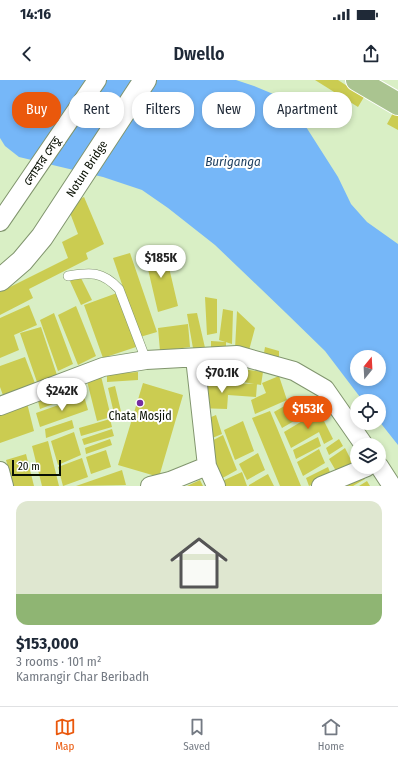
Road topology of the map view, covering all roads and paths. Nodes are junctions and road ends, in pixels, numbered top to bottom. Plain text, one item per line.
1 (97, 80) edge
2 (145, 80) edge
3 (357, 80) edge
4 (398, 104) edge
5 (0, 222) edge
6 (68, 276) dead end
7 (0, 280) edge
8 (195, 358) junction
9 (146, 360) junction
10 (0, 406) edge
11 (359, 438) edge
12 (207, 466) junction
13 (0, 471) edge
14 (350, 474) edge
15 (384, 474) edge
16 (4, 486) edge
17 (150, 486) edge
18 (216, 486) edge
19 (321, 486) edge
20 (392, 486) edge

1 - 5 street, লোহার সেতু
2 - 7 street, Notun Bridge
3 - 4 highway
6 - 9 lane
8 - 9 street
8 - 11 street
8 - 12 street
9 - 10 street
12 - 17 street
12 - 18 street
13 - 16 street
14 - 19 street
15 - 20 street

